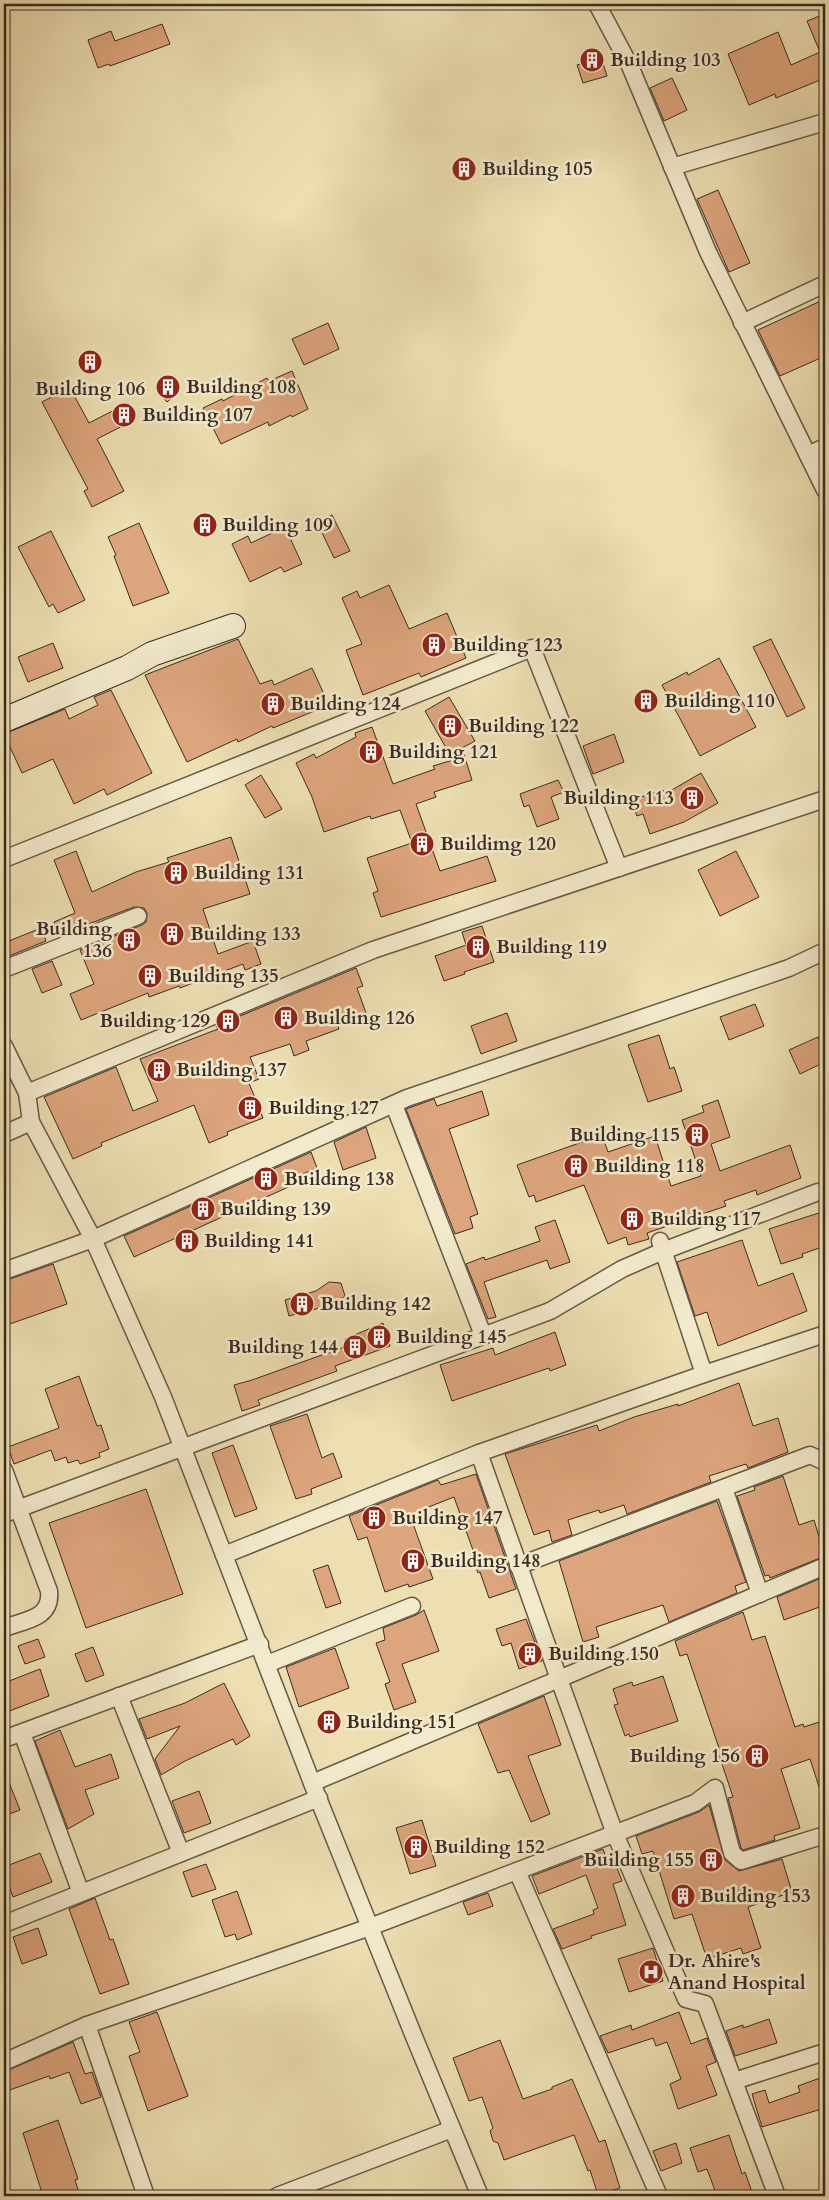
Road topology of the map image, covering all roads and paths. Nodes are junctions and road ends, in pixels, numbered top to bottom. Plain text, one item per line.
1 (597, 4) edge
2 (825, 122) edge
3 (672, 167) junction
4 (825, 284) edge
5 (742, 323) junction
6 (825, 447) edge
7 (808, 455) junction
8 (825, 490) edge
9 (233, 626) dead end
10 (4, 720) edge
11 (825, 799) edge
12 (4, 859) edge
13 (619, 868) junction
14 (138, 916) dead end
15 (825, 951) edge
16 (4, 969) edge
17 (4, 1046) edge
18 (27, 1093) junction
19 (394, 1105) junction
20 (31, 1122) junction
21 (4, 1134) edge
22 (818, 1192) dead end
23 (93, 1239) junction
24 (661, 1246) junction
25 (4, 1271) edge
26 (825, 1334) edge
27 (483, 1335) junction
28 (704, 1374) junction
29 (183, 1448) junction
30 (479, 1453) junction
31 (825, 1462) edge
32 (4, 1470) edge
33 (724, 1488) junction
34 (11, 1512) edge
35 (224, 1555) junction
36 (518, 1566) junction
37 (825, 1566) edge
38 (760, 1594) junction
39 (412, 1606) dead end
40 (4, 1628) edge
41 (260, 1644) junction
42 (267, 1664) junction
43 (559, 1679) junction
44 (119, 1696) junction
45 (22, 1733) junction
46 (4, 1739) edge
47 (312, 1783) junction
48 (319, 1798) junction
49 (615, 1834) junction
50 (825, 1835) edge
51 (181, 1853) junction
52 (517, 1871) junction
53 (81, 1893) junction
54 (4, 1924) edge
55 (370, 1927) junction
56 (87, 2025) junction
57 (825, 2052) edge
58 (4, 2062) edge
59 (734, 2081) junction
60 (452, 2129) junction
61 (146, 2196) edge
62 (277, 2196) edge
63 (480, 2196) edge
64 (659, 2196) edge
65 (777, 2196) edge

1 - 3 street
2 - 3 street
3 - 5 street
4 - 5 street
5 - 7 street
6 - 7 street
7 - 8 street
9 - 10 street
11 - 13 street
12 - 13 street
13 - 18 street
14 - 16 street
15 - 19 street
17 - 18 street
18 - 20 street
19 - 23 street
19 - 27 street
20 - 21 street
20 - 23 street
22 - 24 street
23 - 25 street
23 - 29 street
24 - 27 street
24 - 28 street
26 - 28 street
27 - 29 street
28 - 30 street
29 - 34 street
29 - 35 street
30 - 35 street
30 - 36 street
31 - 33 street
32 - 34 street
33 - 36 street
33 - 38 street
34 - 40 street
35 - 41 street
36 - 43 street
37 - 38 street
38 - 43 street
39 - 42 street
41 - 42 street
41 - 44 street
42 - 47 street
43 - 47 street
43 - 49 street
44 - 45 street
44 - 51 street
45 - 46 street
45 - 53 street
47 - 48 street
48 - 51 street
48 - 55 street
49 - 50 street
49 - 52 street
49 - 59 street
51 - 53 street
52 - 55 street
52 - 64 street
53 - 54 street
55 - 56 street
55 - 60 street
56 - 58 street
56 - 61 street
57 - 59 street
59 - 65 street
60 - 62 street
60 - 63 street

